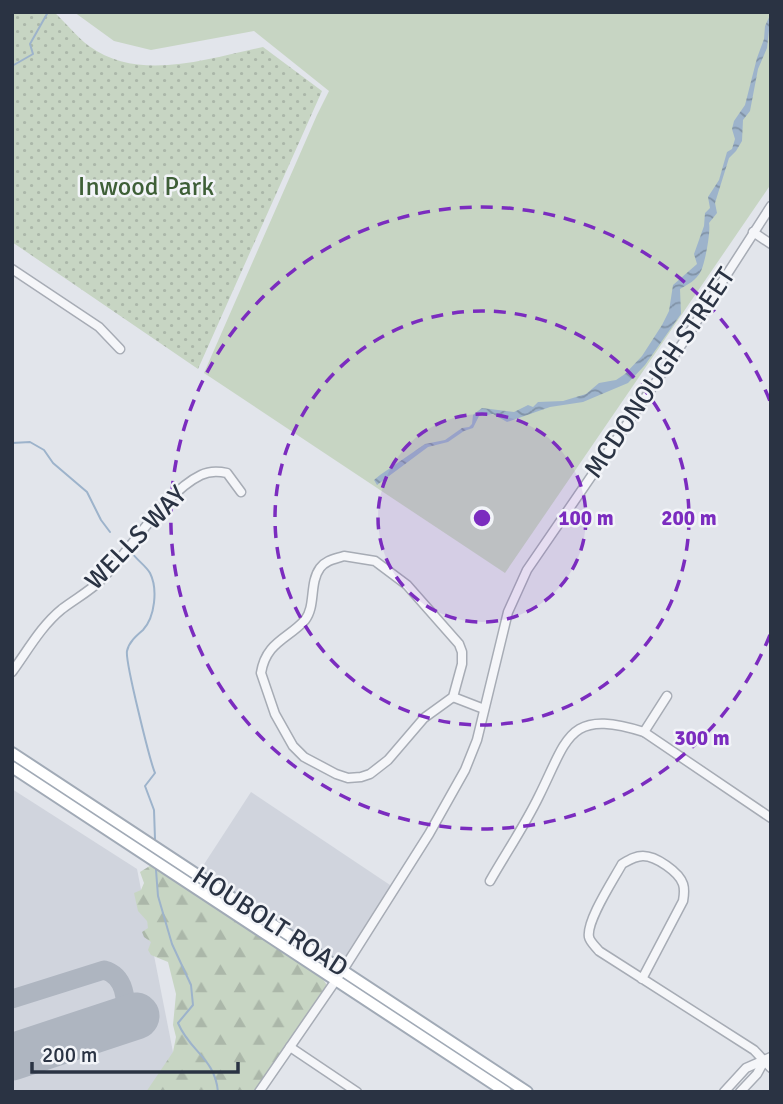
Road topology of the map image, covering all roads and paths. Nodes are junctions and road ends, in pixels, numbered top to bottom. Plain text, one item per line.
1 (771, 206) edge
2 (753, 232) junction
3 (771, 244) edge
4 (12, 269) edge
5 (120, 349) dead end
6 (242, 492) dead end
7 (12, 672) edge
8 (453, 696) junction
9 (667, 696) dead end
10 (484, 709) junction
11 (644, 732) junction
12 (12, 753) edge
13 (12, 767) edge
14 (771, 818) edge
15 (491, 881) dead end
16 (340, 975) junction
17 (642, 979) junction
18 (290, 1047) junction
19 (767, 1059) edge
20 (771, 1068) edge
21 (260, 1092) edge
22 (357, 1092) edge
23 (506, 1092) edge
24 (527, 1092) edge
25 (724, 1092) edge
26 (740, 1092) edge

1 - 2 street, MCDONOUGH STREET
2 - 3 street
2 - 10 street, MCDONOUGH STREET
4 - 5 street
6 - 7 street, WELLS WAY
8 - 8 street
8 - 10 street
9 - 11 street
10 - 16 street, MCDONOUGH STREET
11 - 14 street
11 - 15 street
12 - 16 main road, HOUBOLT ROAD
13 - 16 main road, HOUBOLT ROAD
16 - 18 street, MCDONOUGH STREET
16 - 23 main road, HOUBOLT ROAD
16 - 24 main road, HOUBOLT ROAD
17 - 17 street
17 - 19 street
18 - 21 street, MCDONOUGH STREET
18 - 22 street
19 - 20 street
19 - 25 street
19 - 26 street

